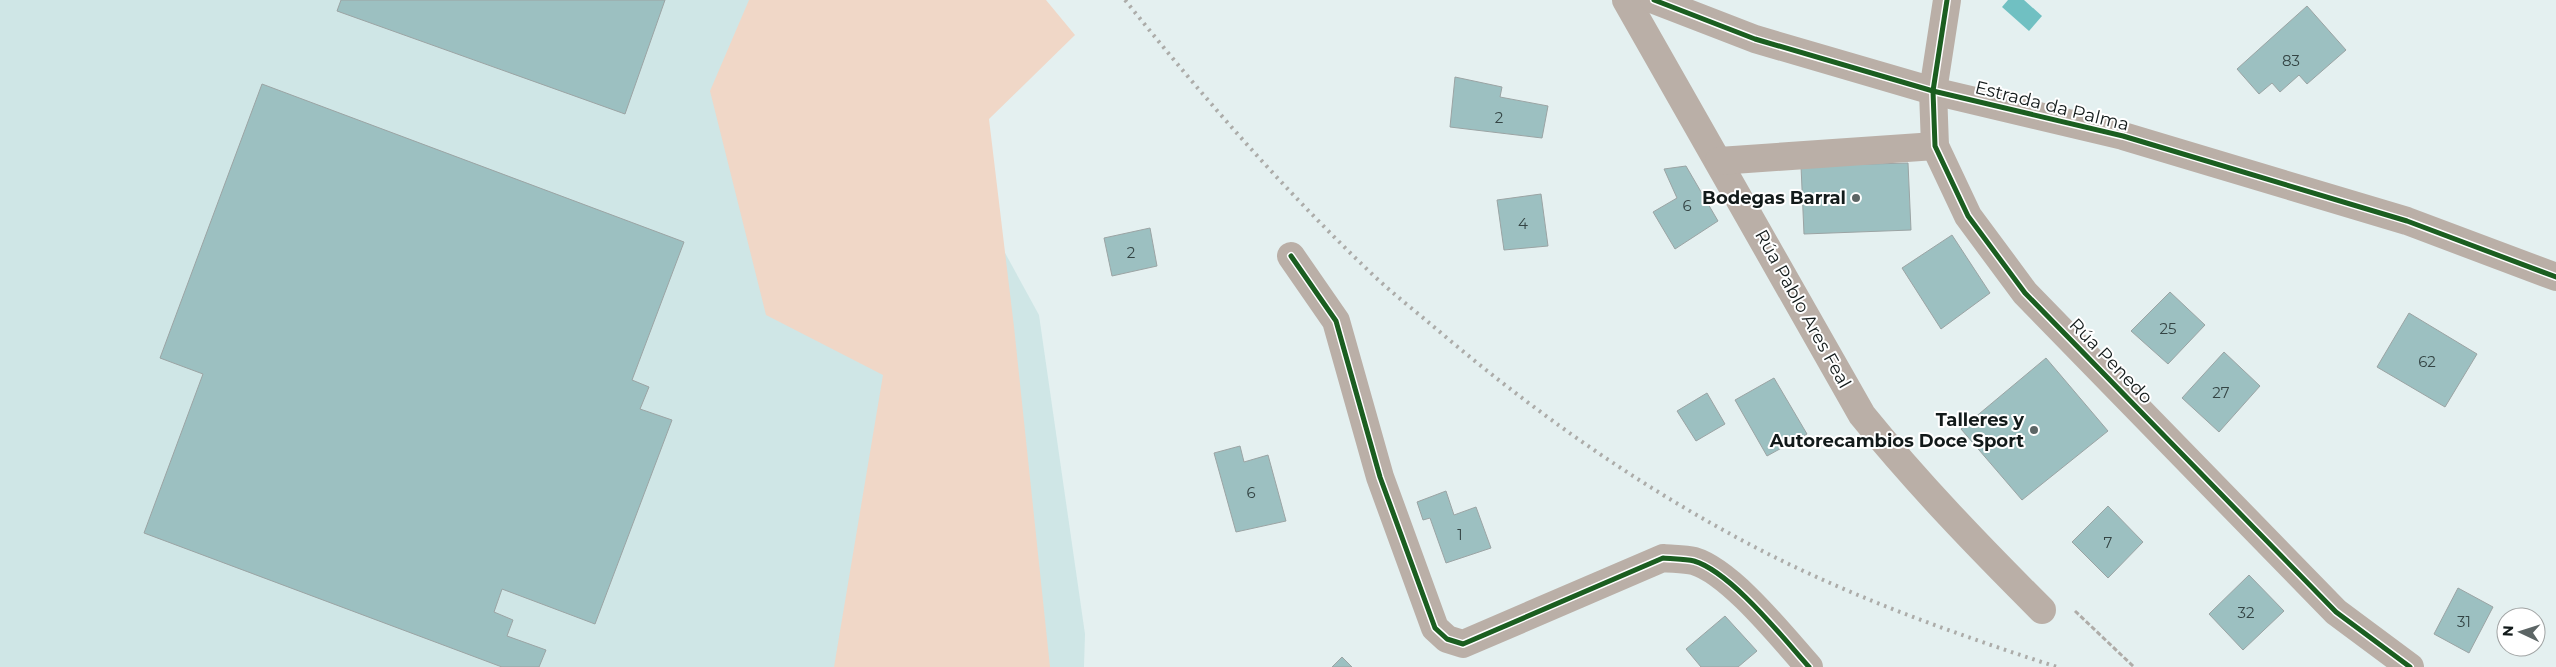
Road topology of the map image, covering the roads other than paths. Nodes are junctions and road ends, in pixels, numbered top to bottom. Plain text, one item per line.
1 (1626, 0) edge
2 (1654, 0) edge
3 (1947, 0) edge
4 (1933, 91) junction
5 (1935, 146) junction
6 (1719, 161) junction
7 (1291, 256) dead end
8 (2556, 277) edge
9 (2042, 610) dead end
10 (1809, 667) edge
11 (2410, 667) edge

1 - 6 street, Rúa Pablo Ares Feal
2 - 4 street, Estrada da Palma
3 - 4 street, Rúa Penedo
4 - 5 street, Rúa Penedo
4 - 8 street, Estrada da Palma
5 - 6 street
5 - 11 street, Rúa Penedo
6 - 9 street, Rúa Pablo Ares Feal
7 - 10 street

